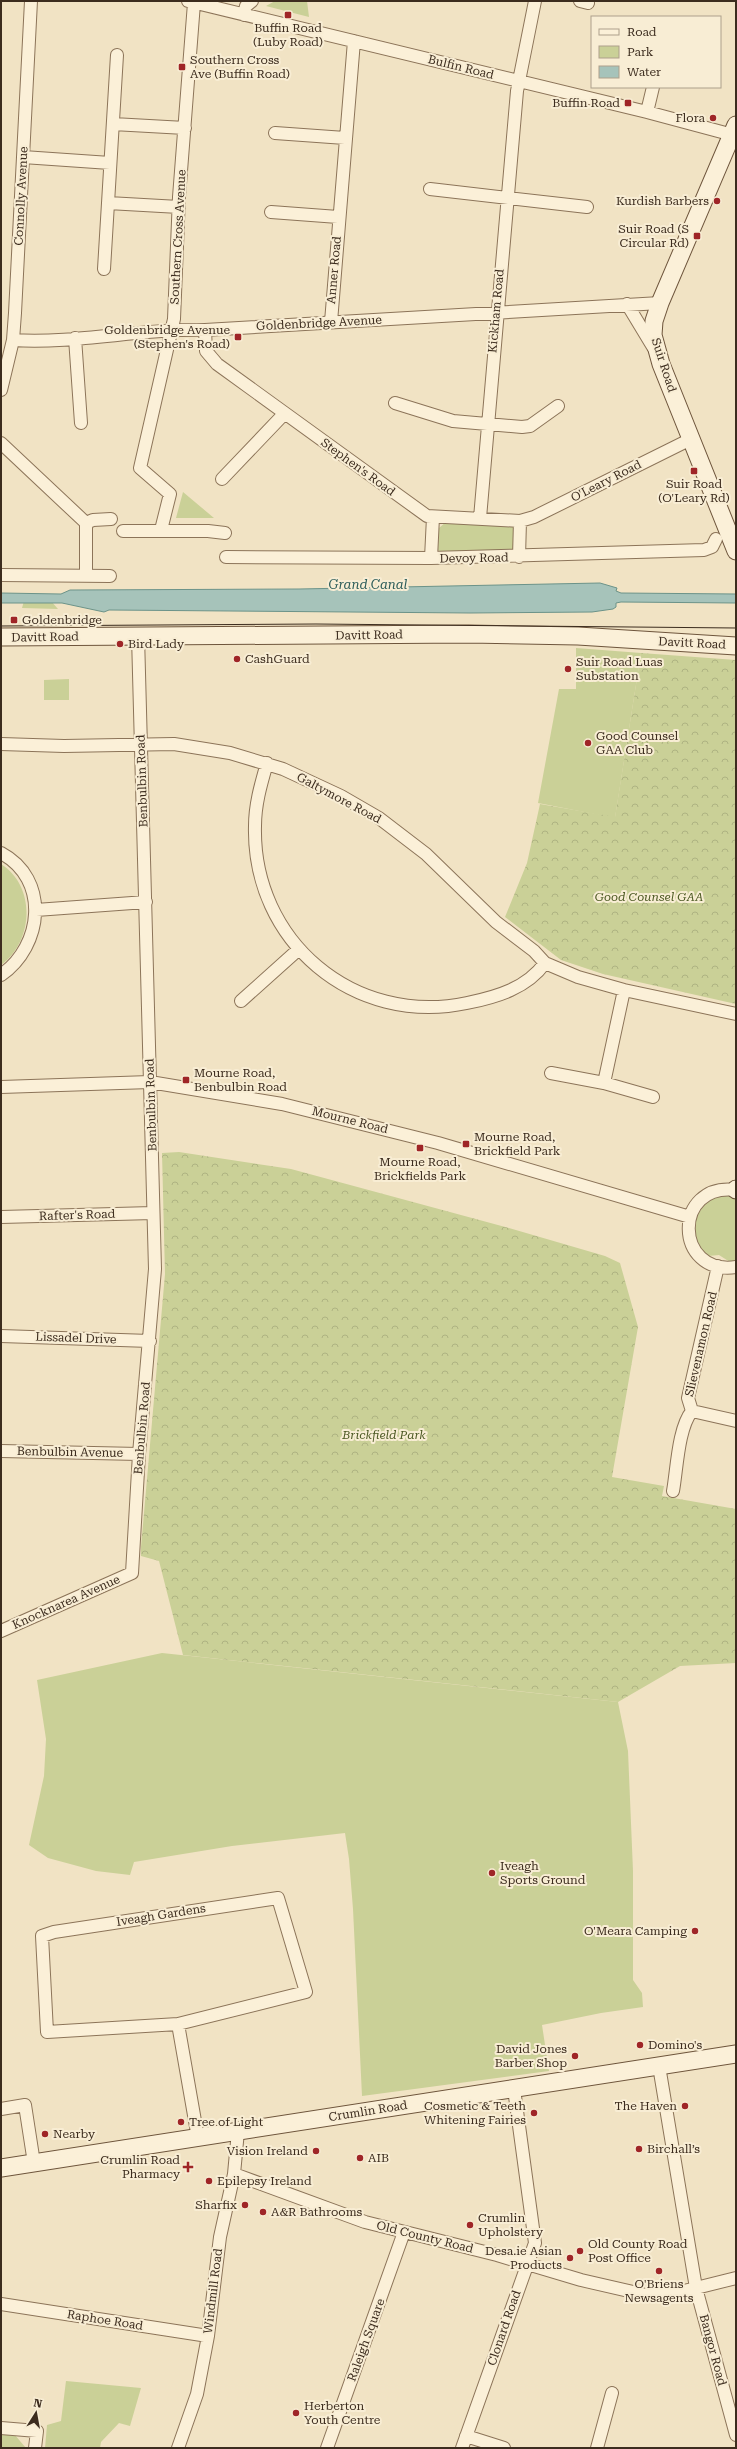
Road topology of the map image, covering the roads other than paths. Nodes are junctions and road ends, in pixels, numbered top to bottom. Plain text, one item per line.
1 (31, 1) edge
2 (252, 1) edge
3 (535, 1) edge
4 (191, 2) edge
5 (244, 15) junction
6 (354, 41) junction
7 (117, 55) dead end
8 (518, 81) junction
9 (653, 88) edge
10 (647, 112) junction
11 (113, 124) junction
12 (185, 128) junction
13 (275, 132) dead end
14 (735, 132) edge
15 (345, 138) junction
16 (23, 157) junction
17 (110, 163) junction
18 (430, 189) dead end
19 (506, 198) junction
20 (108, 203) junction
21 (179, 207) junction
22 (587, 207) dead end
23 (271, 212) dead end
24 (338, 217) junction
25 (104, 269) dead end
26 (660, 303) junction
27 (627, 304) junction
28 (497, 312) junction
29 (331, 322) junction
30 (171, 329) junction
31 (205, 330) junction
32 (75, 338) junction
33 (13, 340) junction
34 (657, 351) junction
35 (1, 390) edge
36 (395, 403) dead end
37 (558, 406) dead end
38 (284, 414) junction
39 (81, 423) dead end
40 (486, 425) junction
41 (691, 439) junction
42 (1, 443) edge
43 (222, 479) dead end
44 (433, 517) junction
45 (480, 518) junction
46 (111, 519) dead end
47 (520, 521) junction
48 (86, 523) junction
49 (161, 530) junction
50 (123, 531) dead end
51 (225, 533) dead end
52 (716, 539) dead end
53 (736, 551) edge
54 (226, 557) dead end
55 (519, 557) junction
56 (431, 558) junction
57 (6, 575) edge
58 (86, 575) junction
59 (110, 576) dead end
60 (138, 636) junction
61 (1, 637) edge
62 (736, 646) edge
63 (141, 743) junction
64 (1, 744) edge
65 (267, 764) junction
66 (1, 853) edge
67 (146, 902) junction
68 (36, 910) junction
69 (299, 949) junction
70 (545, 963) junction
71 (1, 975) edge
72 (624, 990) junction
73 (241, 1001) dead end
74 (736, 1014) edge
75 (551, 1073) dead end
76 (150, 1082) junction
77 (604, 1083) junction
78 (1, 1087) edge
79 (653, 1096) dead end
80 (736, 1190) edge
81 (153, 1212) junction
82 (1, 1217) edge
83 (690, 1217) junction
84 (718, 1266) junction
85 (736, 1267) edge
86 (1, 1336) edge
87 (150, 1341) junction
88 (692, 1411) junction
89 (736, 1421) edge
90 (1, 1451) edge
91 (139, 1454) junction
92 (674, 1491) dead end
93 (132, 1573) joint
94 (1, 1631) edge
95 (178, 2024) junction
96 (736, 2054) edge
97 (659, 2066) junction
98 (514, 2089) junction
99 (1, 2110) edge
100 (238, 2131) junction
101 (198, 2138) junction
102 (34, 2163) junction
103 (1, 2168) edge
104 (234, 2174) junction
105 (404, 2232) junction
106 (527, 2264) junction
107 (736, 2278) edge
108 (696, 2288) junction
109 (1, 2304) edge
110 (208, 2336) junction
111 (612, 2393) dead end
112 (1, 2428) edge
113 (736, 2435) edge
114 (466, 2436) junction
115 (35, 2448) edge
116 (178, 2448) edge
117 (327, 2448) edge
118 (462, 2448) edge
119 (504, 2448) edge
120 (596, 2448) edge

1 - 16 street, Connolly Avenue
2 - 5 street
3 - 8 street, Kickham Road
4 - 5 street, Bulfin Road
4 - 12 street, Southern Cross Avenue
5 - 6 street, Bulfin Road
6 - 8 street, Bulfin Road
6 - 15 street, Anner Road
7 - 11 street
8 - 10 street, Bulfin Road
8 - 19 street, Kickham Road
9 - 10 street
10 - 14 street, Bulfin Road
11 - 12 street
11 - 17 street
12 - 21 street, Southern Cross Avenue
13 - 15 street
14 - 26 main road, Suir Road
15 - 24 street, Anner Road
16 - 17 street
16 - 33 street, Connolly Avenue
17 - 20 street
18 - 19 street
19 - 22 street
19 - 28 street, Kickham Road
20 - 21 street
20 - 25 street
21 - 30 street, Southern Cross Avenue
23 - 24 street
24 - 29 street, Anner Road
26 - 27 street, Goldenbridge Avenue
26 - 34 main road, Suir Road
27 - 28 street, Goldenbridge Avenue
27 - 34 street
28 - 29 street, Goldenbridge Avenue
28 - 40 street, Kickham Road
29 - 31 street, Goldenbridge Avenue
30 - 31 street, Goldenbridge Avenue
30 - 32 street, Goldenbridge Avenue
30 - 49 street, Southern Cross Avenue
31 - 38 street, Stephen's Road
32 - 33 street, Goldenbridge Avenue
32 - 39 street
33 - 35 street, Connolly Avenue
34 - 41 main road, Suir Road
36 - 40 street
37 - 40 street
38 - 43 street
38 - 44 street, Stephen's Road
40 - 45 street, Kickham Road
41 - 47 street, O'Leary Road
41 - 53 main road, Suir Road
42 - 48 street
44 - 45 street, Stephen's Road
44 - 56 street
45 - 47 street, O'Leary Road
46 - 48 street
47 - 55 street
48 - 58 street
49 - 50 street
49 - 51 street
52 - 55 street, Devoy Road
54 - 56 street, Devoy Road
55 - 56 street, Devoy Road
57 - 58 street
58 - 59 street
60 - 61 main road, Davitt Road
60 - 62 main road, Davitt Road
60 - 63 street, Benbulbin Road
63 - 64 street, Galtymore Road
63 - 65 street, Galtymore Road
63 - 67 street, Benbulbin Road
65 - 69 street
65 - 70 street, Galtymore Road
66 - 68 street
67 - 68 street
67 - 76 street, Benbulbin Road
68 - 71 street
69 - 70 street
69 - 73 street
70 - 72 street, Galtymore Road
72 - 74 street, Galtymore Road
72 - 77 street
75 - 77 street
76 - 78 street, Mourne Road
76 - 81 street, Benbulbin Road
76 - 83 street, Mourne Road
77 - 79 street
80 - 83 street
81 - 82 street, Rafter's Road
81 - 87 street, Benbulbin Road
83 - 84 street
84 - 85 street
84 - 88 street, Slievenamon Road
86 - 87 street, Lissadel Drive
87 - 91 street, Benbulbin Road
88 - 89 street
88 - 92 street, Slievenamon Road
90 - 91 street, Benbulbin Avenue
91 - 93 street, Benbulbin Road
93 - 94 street, Knocknarea Avenue
95 - 95 street, Iveagh Gardens
95 - 101 street
96 - 97 main road, Crumlin Road
97 - 98 main road, Crumlin Road
97 - 108 street, Bangor Road
98 - 100 main road, Crumlin Road
98 - 106 street, Clonard Road
99 - 102 street
100 - 101 main road, Crumlin Road
100 - 104 street, Windmill Road
101 - 102 main road, Crumlin Road
102 - 103 main road, Crumlin Road
104 - 105 street, Old County Road
104 - 110 street, Windmill Road
105 - 106 street, Old County Road
105 - 117 street, Raleigh Square
106 - 108 street, Old County Road
106 - 114 street, Clonard Road
107 - 108 street, Old County Road
108 - 113 street, Bangor Road
109 - 110 street, Raphoe Road
110 - 116 street, Windmill Road
111 - 120 street
112 - 115 street
114 - 118 street, Clonard Road
114 - 119 street

